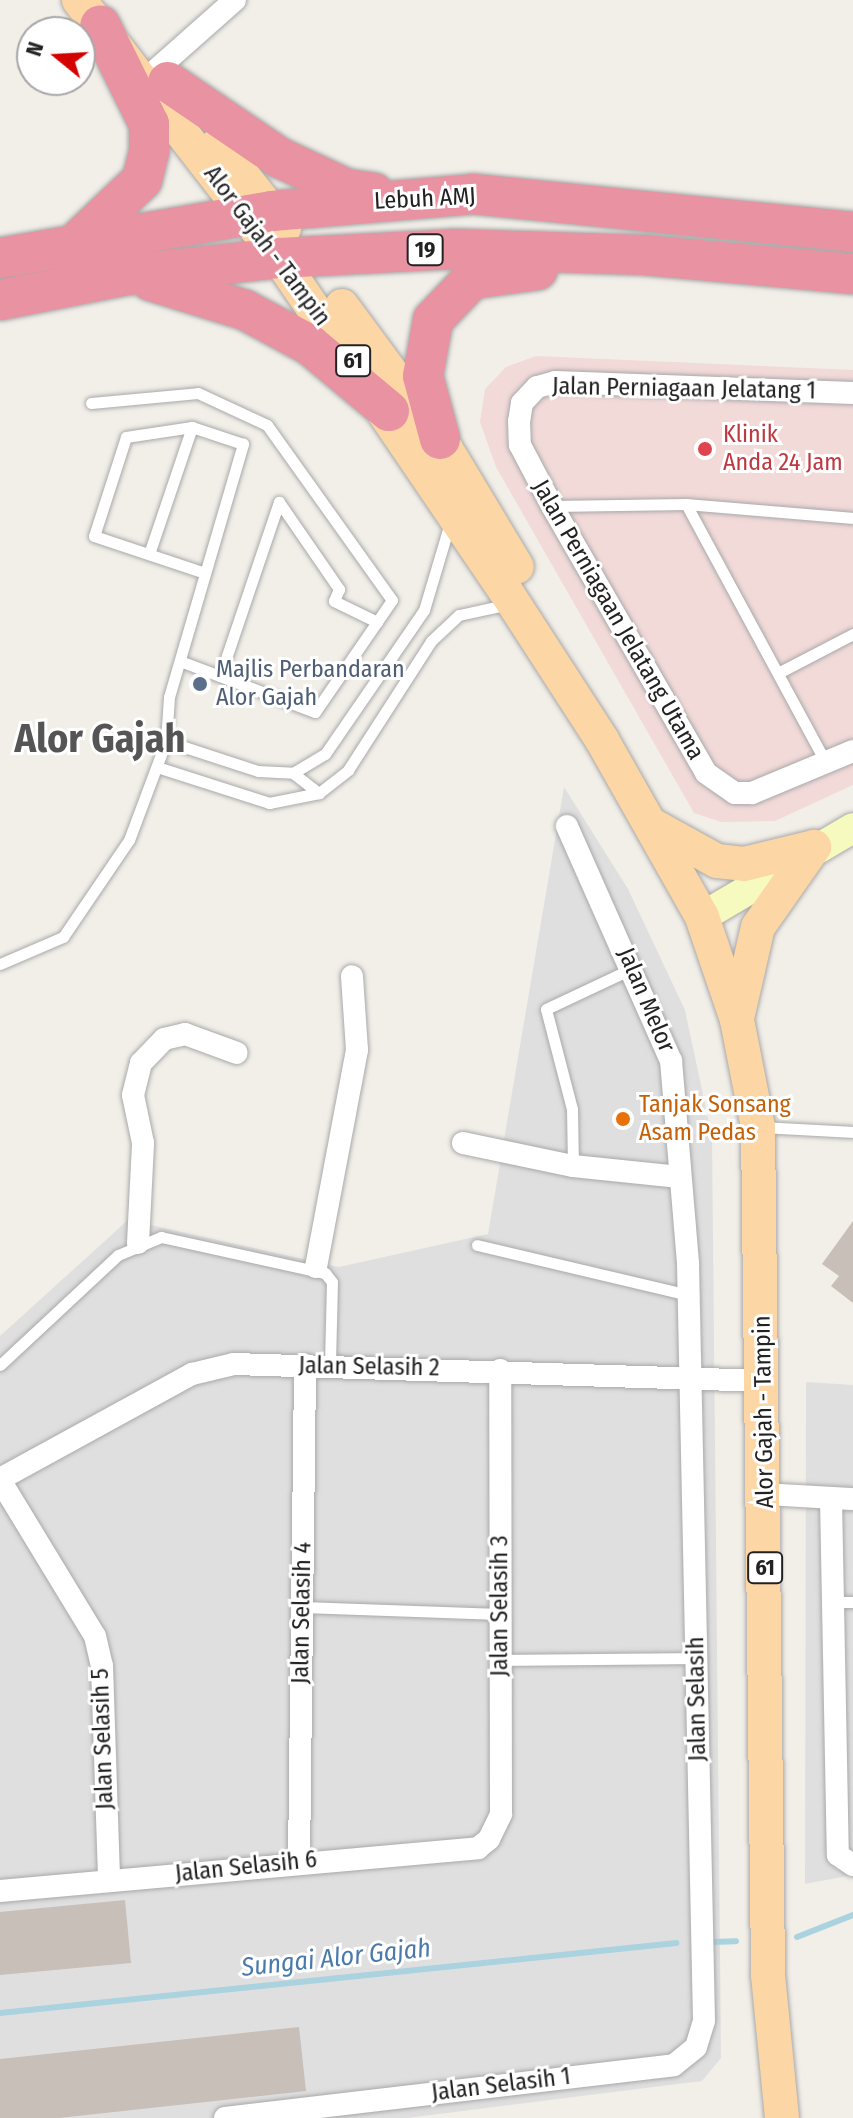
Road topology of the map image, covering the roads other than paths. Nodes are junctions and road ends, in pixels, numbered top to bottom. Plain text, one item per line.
1 (235, 0) edge
2 (95, 8) edge
3 (162, 76) junction
4 (407, 198) junction
5 (258, 214) junction
6 (853, 232) edge
7 (80, 239) junction
8 (644, 255) junction
9 (292, 257) junction
10 (0, 258) edge
11 (853, 274) edge
12 (127, 275) junction
13 (0, 300) edge
14 (853, 393) edge
15 (91, 403) dead end
16 (522, 403) joint
17 (389, 411) junction
18 (192, 427) junction
19 (440, 439) junction
20 (686, 504) junction
21 (552, 506) junction
22 (452, 509) junction
23 (853, 518) edge
24 (149, 554) junction
25 (205, 573) junction
26 (513, 603) junction
27 (377, 622) junction
28 (853, 634) edge
29 (180, 661) junction
30 (780, 672) junction
31 (220, 676) junction
32 (602, 740) junction
33 (166, 741) junction
34 (853, 751) edge
35 (826, 763) junction
36 (157, 767) junction
37 (293, 773) junction
38 (319, 793) junction
39 (648, 823) junction
40 (567, 826) dead end
41 (853, 828) edge
42 (814, 847) junction
43 (702, 917) junction
44 (0, 964) edge
45 (634, 968) junction
46 (352, 976) dead end
47 (737, 1020) junction
48 (237, 1053) dead end
49 (758, 1127) junction
50 (853, 1132) edge
51 (463, 1143) dead end
52 (573, 1166) junction
53 (679, 1177) junction
54 (138, 1243) junction
55 (477, 1245) dead end
56 (316, 1267) junction
57 (689, 1295) junction
58 (0, 1365) edge
59 (305, 1365) junction
60 (330, 1366) junction
61 (500, 1370) junction
62 (690, 1377) junction
63 (765, 1381) junction
64 (0, 1479) edge
65 (765, 1494) junction
66 (842, 1499) edge
67 (844, 1602) edge
68 (302, 1607) junction
69 (500, 1614) junction
70 (696, 1658) junction
71 (500, 1660) junction
72 (489, 1839) joint
73 (845, 1860) edge
74 (299, 1862) junction
75 (109, 1881) junction
76 (0, 1891) edge
77 (704, 2021) joint
78 (225, 2118) edge
79 (782, 2118) edge

1 - 3 street
2 - 3 main road, 61
2 - 5 main road, Alor Gajah - Tampin / 61
2 - 7 highway
3 - 4 highway
3 - 5 main road, Alor Gajah - Tampin / 61
4 - 5 highway, Lebuh AMJ / 19
4 - 6 highway, Lebuh AMJ / 19
5 - 7 highway, Lebuh AMJ / 19
5 - 9 main road, Alor Gajah - Tampin / 61
7 - 10 highway, Lebuh AMJ / 19
8 - 9 highway, 19
8 - 11 highway, 19
8 - 19 highway
9 - 12 highway, 19
9 - 17 main road, Alor Gajah - Tampin / 61
9 - 19 main road, Alor Gajah - Tampin / 61
12 - 13 highway, 19
12 - 17 highway
14 - 16 street, Jalan Perniagaan Jelatang 1
15 - 27 lane
16 - 21 street, Jalan Perniagaan Jelatang Utama
17 - 22 main road, Alor Gajah - Tampin / 61
18 - 24 lane
18 - 24 lane
18 - 25 lane
19 - 32 main road, Alor Gajah - Tampin / 61
20 - 21 lane
20 - 23 lane
20 - 30 lane
21 - 35 street, Jalan Perniagaan Jelatang Utama
22 - 26 main road, Alor Gajah - Tampin / 61
22 - 37 lane
24 - 25 lane
25 - 29 lane
26 - 32 main road, Alor Gajah - Tampin / 61
26 - 38 lane
27 - 31 lane
27 - 31 lane
28 - 30 lane
29 - 31 lane
29 - 33 lane
30 - 35 lane
32 - 39 main road, Alor Gajah - Tampin / 61
33 - 36 lane
33 - 37 lane
34 - 35 street, Jalan Perniagaan Jelatang Utama
36 - 38 lane
36 - 44 lane
37 - 38 lane
39 - 42 main road
39 - 43 main road, Alor Gajah - Tampin / 61
40 - 45 street, Jalan Melor
41 - 42 street
42 - 43 street
42 - 47 main road
43 - 47 main road, Alor Gajah - Tampin / 61
45 - 52 lane
45 - 53 street, Jalan Melor
46 - 56 street
47 - 49 main road, Alor Gajah - Tampin / 61
48 - 54 street
49 - 50 lane
49 - 63 main road, Alor Gajah - Tampin / 61
51 - 52 street
52 - 53 street
53 - 57 street, Jalan Melor
54 - 56 lane
54 - 58 lane
55 - 57 lane
56 - 60 lane
57 - 62 street, Jalan Melor
59 - 60 street, Jalan Selasih 2
59 - 64 street, Jalan Selasih 2
59 - 68 street, Jalan Selasih 4
60 - 61 street, Jalan Selasih 2
61 - 62 street, Jalan Selasih 2
61 - 69 street, Jalan Selasih 3
62 - 63 street, Jalan Selasih 2
62 - 70 street, Jalan Selasih
63 - 65 main road, Alor Gajah - Tampin / 61
64 - 75 street, Jalan Selasih 5
65 - 66 street
65 - 79 main road, Alor Gajah - Tampin / 61
66 - 67 street
67 - 73 street
68 - 69 lane
68 - 74 street, Jalan Selasih 4
69 - 71 street, Jalan Selasih 3
70 - 71 lane
70 - 77 street, Jalan Selasih
71 - 72 street, Jalan Selasih 3
72 - 74 street, Jalan Selasih 6
74 - 75 street, Jalan Selasih 6
75 - 76 street, Jalan Selasih 6
77 - 78 street, Jalan Selasih 1

